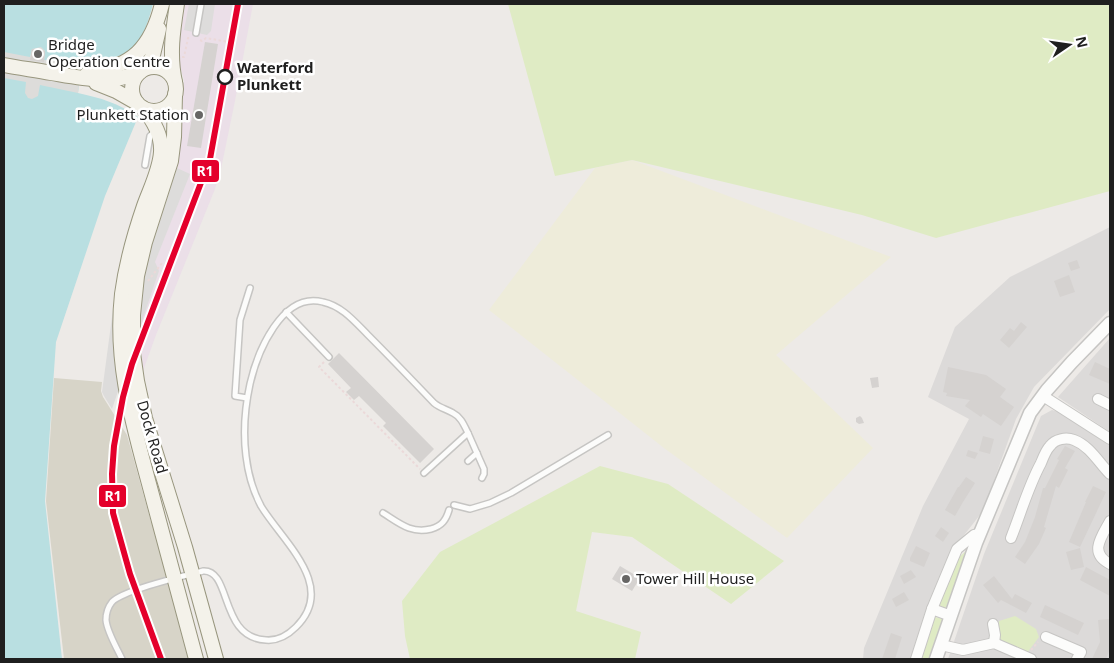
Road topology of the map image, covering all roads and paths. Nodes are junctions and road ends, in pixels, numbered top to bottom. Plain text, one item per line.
1 (162, 4) edge
2 (177, 4) edge
3 (201, 4) edge
4 (196, 33) dead end
5 (200, 40) dead end
6 (229, 42) dead end
7 (4, 65) edge
8 (143, 70) junction
9 (66, 76) junction
10 (175, 94) junction
11 (143, 109) junction
12 (157, 129) junction
13 (145, 165) dead end
14 (134, 262) junction
15 (162, 264) dead end
16 (147, 282) dead end
17 (250, 288) dead end
18 (286, 312) junction
19 (1110, 322) edge
20 (329, 357) joint
21 (1043, 396) junction
22 (247, 398) junction
23 (1098, 399) dead end
24 (1110, 405) edge
25 (136, 408) junction
26 (468, 433) junction
27 (608, 435) dead end
28 (1110, 439) edge
29 (477, 453) junction
30 (468, 461) dead end
31 (424, 474) joint
32 (1110, 474) edge
33 (482, 478) dead end
34 (454, 505) dead end
35 (449, 510) dead end
36 (384, 513) dead end
37 (1110, 521) edge
38 (980, 534) junction
39 (1011, 538) dead end
40 (1110, 564) edge
41 (192, 574) junction
42 (175, 579) junction
43 (932, 609) junction
44 (951, 616) junction
45 (993, 624) dead end
46 (1046, 637) joint
47 (994, 643) junction
48 (941, 646) junction
49 (1028, 658) edge
50 (122, 659) edge
51 (196, 659) edge
52 (216, 659) edge
53 (916, 659) edge
54 (936, 659) edge
55 (1077, 659) edge

1 - 8 main road
1 - 9 main road
2 - 10 main road, Dock Road
3 - 4 lane
5 - 6 path
7 - 9 main road
8 - 9 main road
8 - 10 main road
8 - 11 main road
9 - 11 main road
10 - 11 main road
10 - 14 main road, Dock Road
11 - 12 main road, Dock Road
12 - 13 lane
12 - 14 main road, Dock Road
14 - 25 main road, Dock Road
15 - 16 path
17 - 22 lane
18 - 20 lane
18 - 22 lane
18 - 26 lane
19 - 21 street
20 - 31 path
21 - 28 street
21 - 38 street
22 - 41 lane
23 - 24 street
25 - 41 main road, Dock Road
25 - 42 main road, Dock Road
26 - 29 lane
26 - 31 lane
27 - 34 lane
29 - 30 lane
29 - 33 lane
32 - 39 street
35 - 36 lane
37 - 40 street
38 - 43 street
38 - 44 street
41 - 42 lane
41 - 52 main road, Dock Road
42 - 50 lane
42 - 51 main road, Dock Road
43 - 44 street
43 - 53 street
44 - 48 street
45 - 47 street
46 - 49 path
46 - 55 street
47 - 48 street
47 - 49 street
48 - 54 street

